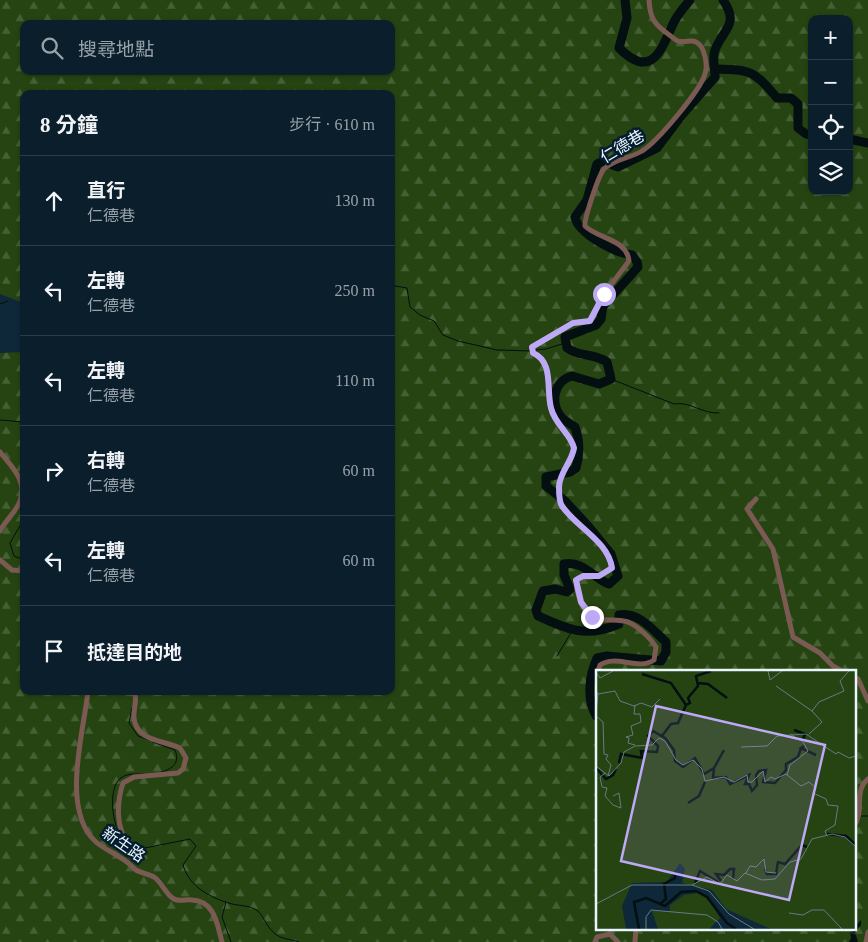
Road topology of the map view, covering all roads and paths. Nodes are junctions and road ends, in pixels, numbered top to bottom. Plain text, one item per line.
1 (649, 0) edge
2 (0, 452) edge
3 (20, 479) edge
4 (756, 499) dead end
5 (20, 501) edge
6 (0, 531) edge
7 (0, 560) edge
8 (20, 571) edge
9 (598, 670) edge
10 (840, 670) edge
11 (856, 678) edge
12 (87, 695) edge
13 (134, 695) edge
14 (868, 700) edge
15 (868, 779) edge
16 (857, 821) edge
17 (129, 843) dead end
18 (868, 932) edge
19 (222, 942) edge
20 (595, 942) edge
21 (618, 942) edge
22 (866, 942) edge

1 - 9 street, 仁德巷
2 - 3 street
4 - 10 street
5 - 6 street
7 - 8 street
11 - 14 street
12 - 19 street, 新生路
13 - 17 street
15 - 16 street
18 - 22 street
20 - 21 street

